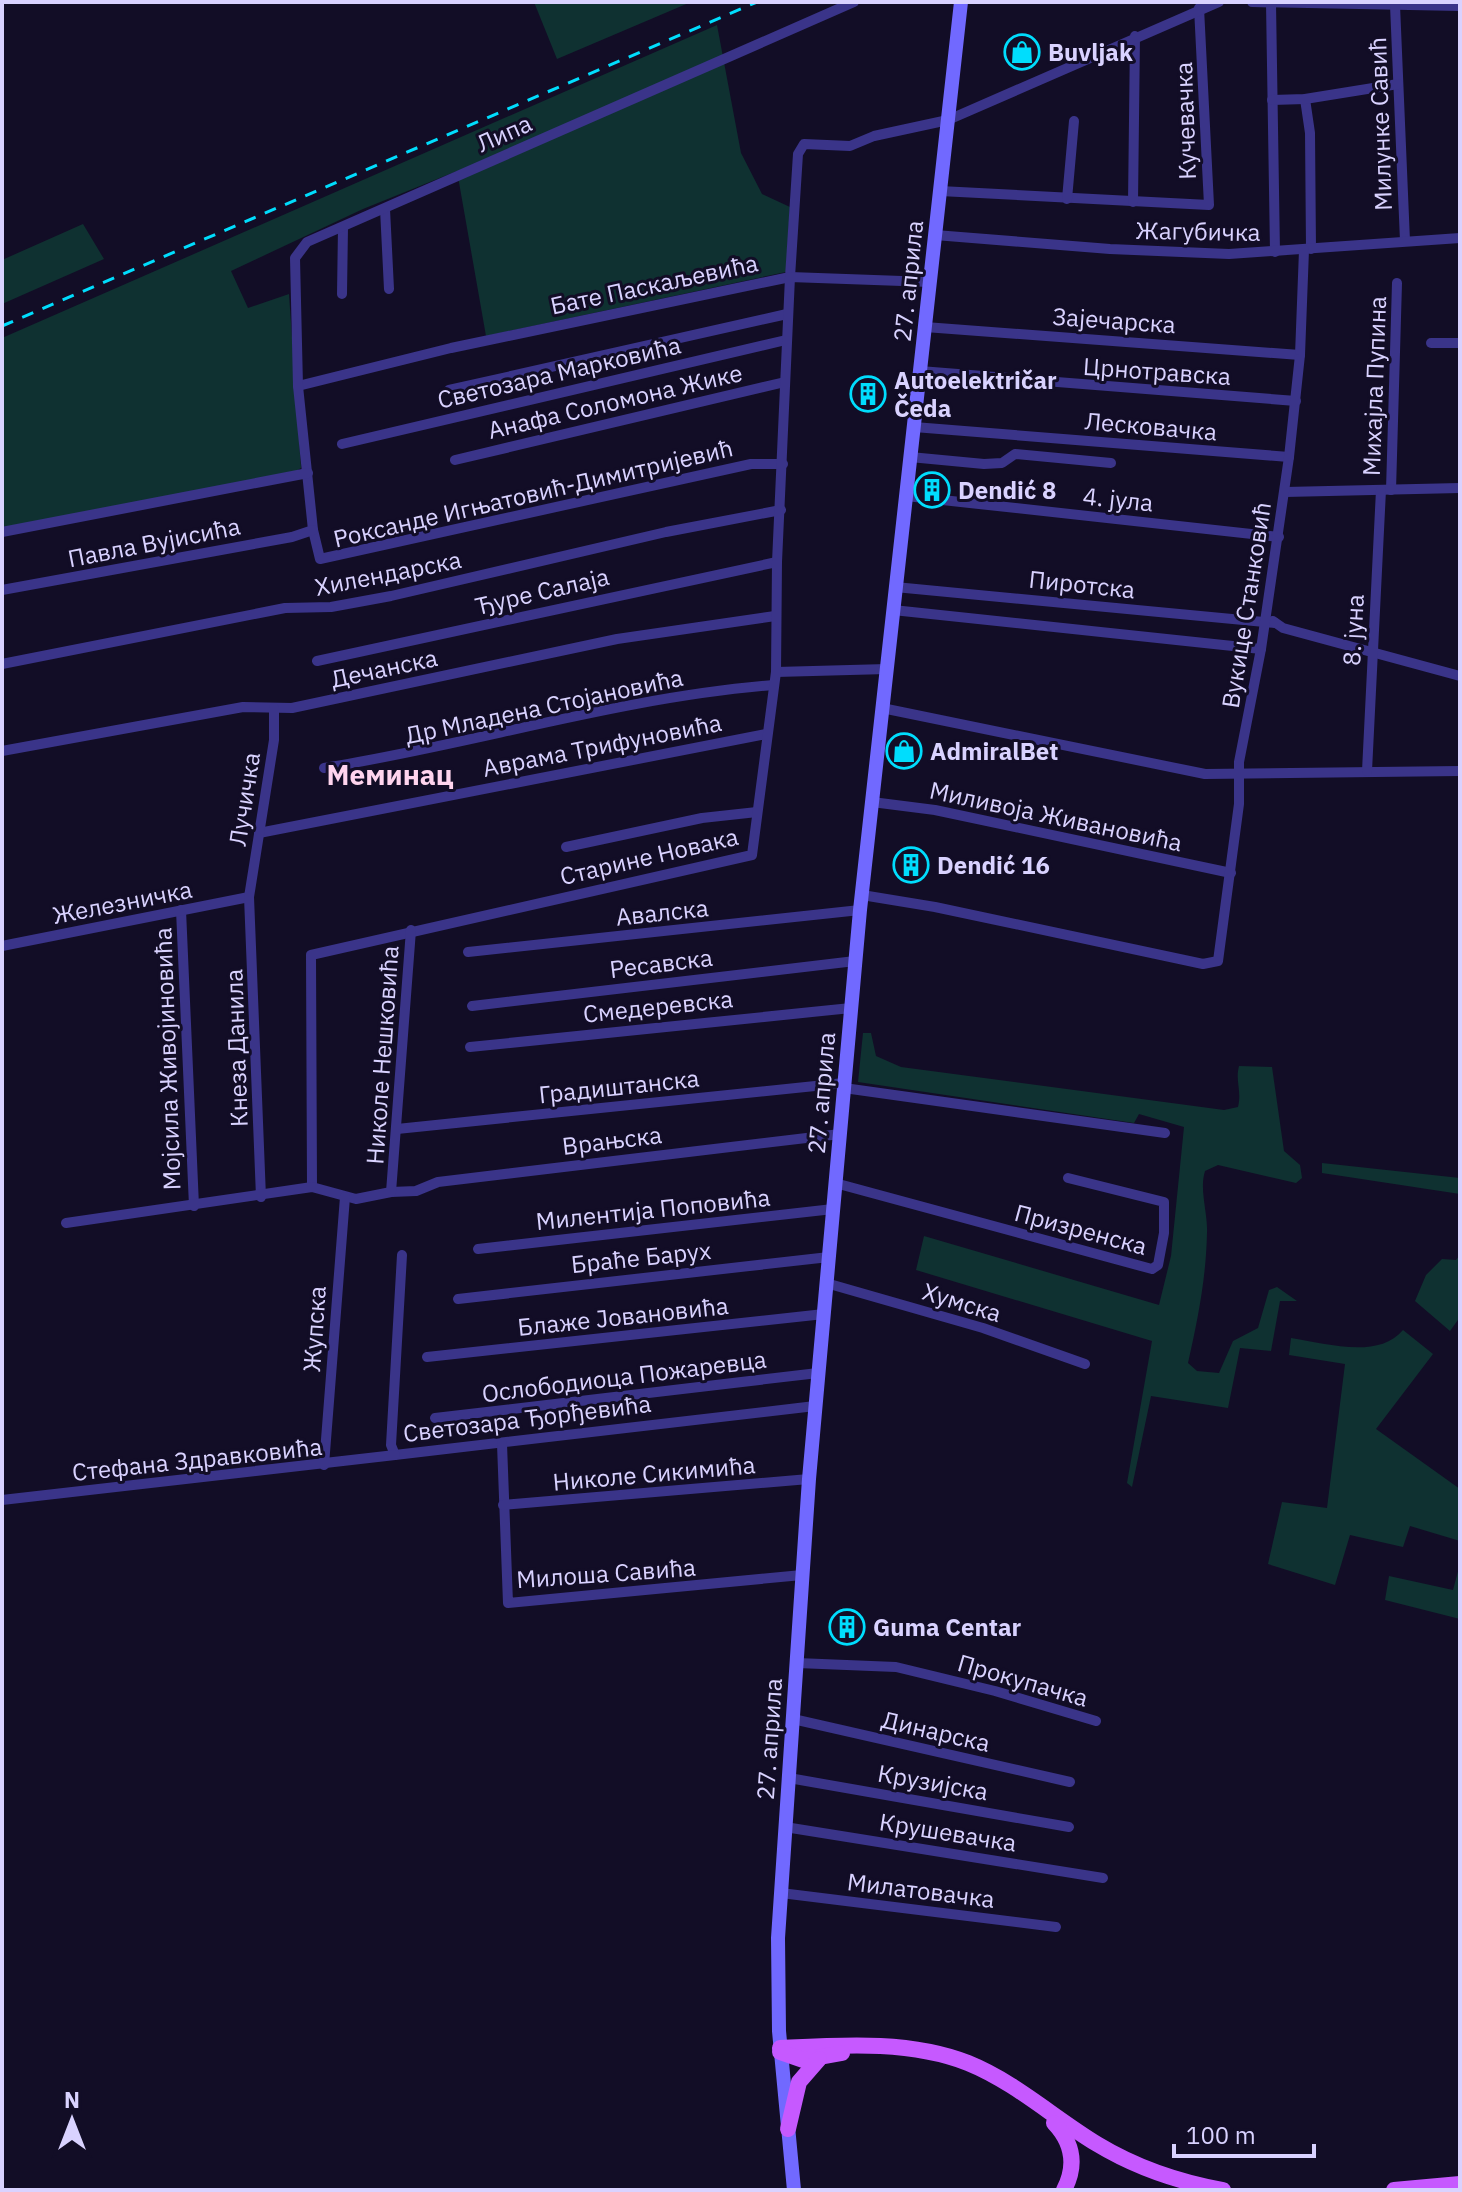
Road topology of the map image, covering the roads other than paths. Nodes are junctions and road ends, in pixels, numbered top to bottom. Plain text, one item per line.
1 (854, 2) edge
2 (961, 2) edge
3 (1219, 2) edge
4 (1252, 2) edge
5 (1271, 3) edge
6 (1395, 5) junction
7 (1460, 6) edge
8 (1199, 8) junction
9 (1135, 36) junction
10 (1398, 84) junction
11 (1305, 99) junction
12 (1272, 100) junction
13 (948, 120) junction
14 (1074, 121) dead end
15 (940, 191) junction
16 (1067, 199) junction
17 (1133, 202) junction
18 (385, 209) junction
19 (343, 227) junction
20 (935, 235) junction
21 (1460, 238) edge
22 (1405, 241) junction
23 (1308, 250) junction
24 (1275, 252) junction
25 (790, 277) junction
26 (930, 282) junction
27 (1397, 283) dead end
28 (389, 289) dead end
29 (342, 294) dead end
30 (787, 314) junction
31 (925, 327) junction
32 (786, 340) junction
33 (1431, 343) dead end
34 (1460, 343) edge
35 (1300, 355) junction
36 (920, 371) junction
37 (785, 382) junction
38 (298, 386) junction
39 (449, 390) dead end
40 (1296, 401) junction
41 (914, 427) junction
42 (342, 444) dead end
43 (910, 457) junction
44 (1289, 457) junction
45 (455, 460) dead end
46 (1111, 463) dead end
47 (783, 464) junction
48 (308, 473) junction
49 (1460, 488) edge
50 (1386, 490) junction
51 (1285, 492) junction
52 (906, 496) junction
53 (781, 510) junction
54 (313, 530) junction
55 (2, 532) edge
56 (1279, 537) junction
57 (777, 562) junction
58 (895, 587) junction
59 (2, 590) edge
60 (893, 610) junction
61 (775, 616) junction
62 (1275, 625) junction
63 (1262, 645) junction
64 (1372, 650) junction
65 (317, 661) dead end
66 (2, 664) edge
67 (887, 669) junction
68 (776, 672) junction
69 (1460, 676) edge
70 (774, 685) junction
71 (274, 708) junction
72 (882, 708) junction
73 (766, 734) junction
74 (2, 751) edge
75 (324, 768) dead end
76 (1367, 771) junction
77 (1460, 771) edge
78 (1239, 774) junction
79 (872, 802) junction
80 (757, 812) junction
81 (259, 833) junction
82 (566, 847) dead end
83 (1231, 873) junction
84 (249, 897) junction
85 (861, 903) junction
86 (181, 910) junction
87 (411, 930) junction
88 (2, 946) edge
89 (468, 952) dead end
90 (855, 961) junction
91 (1214, 963) joint
92 (472, 1006) dead end
93 (851, 1008) junction
94 (470, 1047) dead end
95 (844, 1085) junction
96 (397, 1129) junction
97 (1165, 1133) dead end
98 (840, 1134) junction
99 (1068, 1178) dead end
100 (835, 1183) junction
101 (312, 1187) junction
102 (391, 1192) junction
103 (261, 1197) junction
104 (345, 1197) junction
105 (194, 1206) junction
106 (833, 1209) junction
107 (66, 1223) dead end
108 (478, 1249) dead end
109 (402, 1255) dead end
110 (829, 1257) junction
111 (826, 1283) junction
112 (458, 1299) dead end
113 (824, 1314) junction
114 (427, 1357) dead end
115 (1085, 1364) dead end
116 (818, 1373) junction
117 (815, 1406) junction
118 (435, 1418) dead end
119 (502, 1444) junction
120 (395, 1455) junction
121 (324, 1465) junction
122 (809, 1479) junction
123 (2, 1500) edge
124 (503, 1505) junction
125 (802, 1575) junction
126 (797, 1663) junction
127 (793, 1719) junction
128 (1096, 1721) dead end
129 (789, 1778) junction
130 (1070, 1782) dead end
131 (785, 1827) junction
132 (1069, 1827) dead end
133 (1103, 1878) dead end
134 (781, 1893) junction
135 (1056, 1927) dead end
136 (859, 2048) junction
137 (780, 2050) junction
138 (819, 2059) junction
139 (1044, 2109) junction
140 (788, 2129) junction
141 (1460, 2184) edge
142 (794, 2190) edge
143 (1064, 2190) edge
144 (1223, 2190) edge
145 (1394, 2190) edge

1 - 18 street, Липа
2 - 13 main road, 27. априла
3 - 8 street
4 - 5 street
5 - 6 street
5 - 12 street
6 - 7 street
6 - 10 street, Милунке Савић
8 - 9 street
8 - 17 street, Кучевачка
9 - 13 street
9 - 17 street, Кучевачка
10 - 11 street
10 - 22 street, Милунке Савић
11 - 12 street
11 - 23 street, Вукице Станковић
12 - 24 street
13 - 15 main road, 27. априла
13 - 25 street, Бате Паскаљевића
14 - 16 street
15 - 16 street, Кучевачка
15 - 20 main road, 27. априла
16 - 17 street, Кучевачка
18 - 19 street, Липа
18 - 28 street
19 - 29 street
19 - 38 street, Липа
20 - 24 street, Жагубичка
20 - 26 main road, 27. априла
21 - 22 street, Жагубичка
22 - 23 street, Жагубичка
23 - 24 street, Жагубичка
23 - 35 street, Вукице Станковић
25 - 26 street
25 - 30 street, Старине Новака
25 - 38 street, Бате Паскаљевића
26 - 31 main road, 27. априла
27 - 50 street, Михајла Пупина
30 - 32 street, Старине Новака
30 - 39 street
31 - 35 street, Зајечарска
31 - 36 main road, 27. априла
32 - 37 street, Старине Новака
32 - 42 street, Светозара Марковића
33 - 34 street
35 - 40 street, Вукице Станковић
36 - 40 street, Црнотравска
36 - 41 main road, 27. априла
37 - 45 street, Анафа Соломона Жике
37 - 47 street, Старине Новака
38 - 48 street, Липа
40 - 44 street, Вукице Станковић
41 - 43 main road, 27. априла
41 - 44 street, Лесковачка
43 - 46 street
43 - 52 main road, 27. априла
44 - 51 street, Вукице Станковић
47 - 53 street, Старине Новака
47 - 54 street, Роксанде Игњатовић-Димитријевић
48 - 54 street, Липа
48 - 55 street
49 - 50 street
50 - 51 street
50 - 64 street, 8. јуна
51 - 56 street, Вукице Станковић
52 - 56 street, 4. јула
52 - 58 main road, 27. априла
53 - 57 street, Старине Новака
53 - 66 street, Хилендарска
54 - 59 street, Павла Вујисића
56 - 62 street, Вукице Станковић
57 - 61 street, Старине Новака
57 - 65 street, Ђуре Салаја
58 - 60 main road, 27. априла
58 - 62 street, Пиротска
60 - 63 street
60 - 67 main road, 27. априла
61 - 68 street, Старине Новака
61 - 71 street, Дечанска
62 - 63 street
62 - 63 street, Вукице Станковић
62 - 64 street, Пиротска
63 - 78 street, Вукице Станковић
64 - 69 street, Пиротска
64 - 76 street, 8. јуна
67 - 68 street
67 - 72 main road, 27. априла
68 - 70 street, Старине Новака
70 - 73 street, Старине Новака
70 - 75 street, Др Младена Стојановића
71 - 74 street, Дечанска
71 - 81 street, Лучичка
72 - 78 street
72 - 79 main road, 27. априла
73 - 80 street, Старине Новака
73 - 81 street, Аврама Трифуновића
76 - 77 street
76 - 78 street
78 - 83 street, Вукице Станковић
79 - 83 street, Миливоја Живановића
79 - 85 main road, 27. априла
80 - 82 street
80 - 87 street, Старине Новака
81 - 84 street, Лучичка
83 - 91 street, Вукице Станковић
84 - 86 street, Железничка
84 - 103 street, Кнеза Данила
85 - 89 street, Авалска
85 - 90 main road, 27. априла
85 - 91 street, Авалска
86 - 88 street, Железничка
86 - 105 street, Мојсила Живојиновића
87 - 96 street, Николе Нешковића
87 - 101 street, Старине Новака
90 - 92 street, Ресавска
90 - 93 main road, 27. априла
93 - 94 street, Смедеревска
93 - 95 main road, 27. априла
95 - 96 street, Градиштанска
95 - 97 street, Градиштанска
95 - 98 main road, 27. априла
96 - 102 street, Николе Нешковића
98 - 100 main road, 27. априла
98 - 102 street, Врањска
99 - 100 street, Призренска
100 - 106 main road, 27. априла
101 - 103 street, Николе Нешковића
101 - 104 street, Николе Нешковића
102 - 104 street, Николе Нешковића
103 - 105 street, Николе Нешковића
104 - 121 street, Жупска
105 - 107 street, Николе Нешковића
106 - 108 street, Милентија Поповића
106 - 110 main road, 27. априла
109 - 120 street, Светозара Ђорђевића
110 - 111 main road, 27. априла
110 - 112 street, Браће Барух
111 - 113 main road, 27. априла
111 - 115 street, Хумска
113 - 114 street, Блаже Јовановића
113 - 116 main road, 27. априла
116 - 117 main road, 27. априла
116 - 118 street, Ослободиоца Пожаревца
117 - 119 street, Светозара Ђорђевића
117 - 122 main road, 27. априла
119 - 120 street, Светозара Ђорђевића
119 - 124 street
120 - 121 street, Стефана Здравковића
121 - 123 street, Стефана Здравковића
122 - 124 street, Николе Сикимића
122 - 125 main road, 27. априла
124 - 125 street, Милоша Савића
125 - 126 main road, 27. априла
126 - 127 main road, 27. априла
126 - 128 street, Прокупачка
127 - 129 main road, 27. априла
127 - 130 street, Динарска
129 - 131 main road, 27. априла
129 - 132 street, Крузијска
131 - 133 street, Крушевачка
131 - 134 main road, 27. априла
134 - 135 street, Милатовачка
134 - 137 main road, 27. априла
136 - 137 main road
136 - 138 main road
136 - 139 main road
137 - 138 main road
137 - 140 main road, 27. априла
138 - 140 main road
139 - 143 main road
139 - 144 main road
140 - 142 main road, 27. априла
141 - 145 main road

